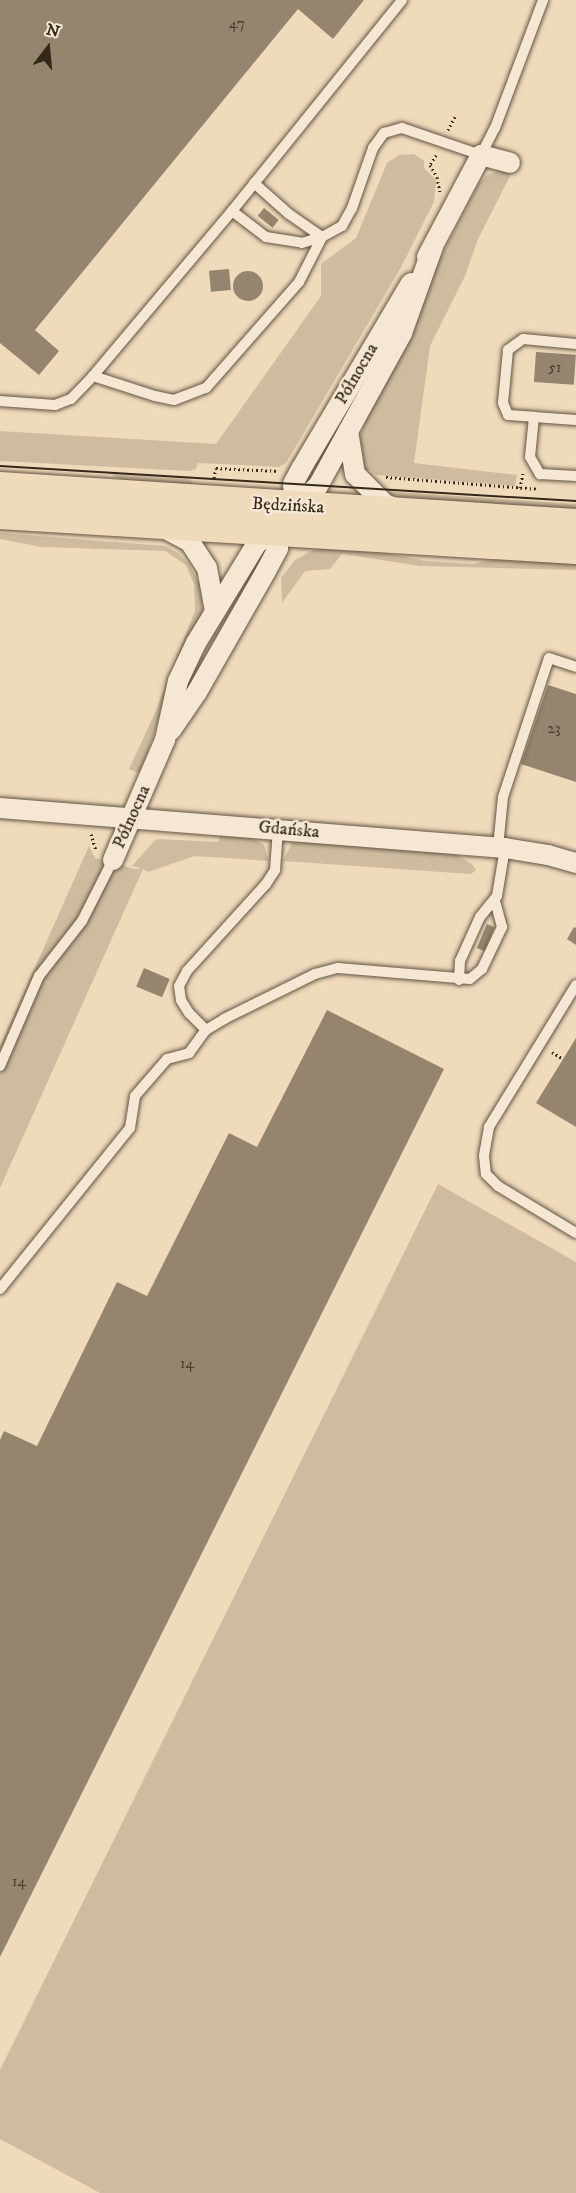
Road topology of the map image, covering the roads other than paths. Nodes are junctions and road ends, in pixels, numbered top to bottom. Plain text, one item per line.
1 (402, 0) edge
2 (543, 0) edge
3 (481, 155) junction
4 (510, 163) dead end
5 (254, 183) junction
6 (232, 211) junction
7 (322, 237) junction
8 (433, 247) junction
9 (576, 344) edge
10 (93, 376) junction
11 (0, 401) edge
12 (534, 417) junction
13 (576, 420) edge
14 (348, 431) junction
15 (576, 476) edge
16 (0, 488) edge
17 (295, 506) junction
18 (0, 513) edge
19 (406, 513) junction
20 (154, 524) junction
21 (576, 525) edge
22 (276, 531) junction
23 (576, 548) edge
24 (215, 611) junction
25 (576, 667) edge
26 (165, 740) junction
27 (0, 808) edge
28 (132, 817) junction
29 (278, 829) junction
30 (501, 848) junction
31 (108, 856) joint
32 (576, 863) edge
33 (495, 901) junction
34 (459, 980) junction
35 (576, 985) edge
36 (206, 1030) junction
37 (0, 1066) edge
38 (576, 1233) edge
39 (0, 1289) edge

1 - 5 lane
2 - 3 lane
3 - 4 street
3 - 7 lane
3 - 8 street, Północna
5 - 6 lane
5 - 7 lane
6 - 7 lane
6 - 10 lane
7 - 10 lane
8 - 14 street, Północna
8 - 17 street, Północna
9 - 12 lane
10 - 11 lane
12 - 13 lane
12 - 15 lane
14 - 17 street, Północna
14 - 19 street
16 - 17 main road, Będzińska
17 - 19 main road, Będzińska
17 - 22 street, Północna
18 - 20 main road, Będzińska
19 - 21 main road, Będzińska
20 - 22 main road, Będzińska
20 - 24 street
22 - 23 main road, Będzińska
22 - 24 street, Północna
22 - 26 street, Północna
24 - 26 street, Północna
25 - 30 lane
26 - 28 street, Północna
27 - 28 street, Gdańska
28 - 29 street, Gdańska
28 - 31 street, Północna
29 - 30 street, Gdańska
29 - 36 lane
30 - 32 street, Gdańska
30 - 33 lane
31 - 37 lane
33 - 34 lane
33 - 34 lane
34 - 36 lane
35 - 38 lane
36 - 39 lane

